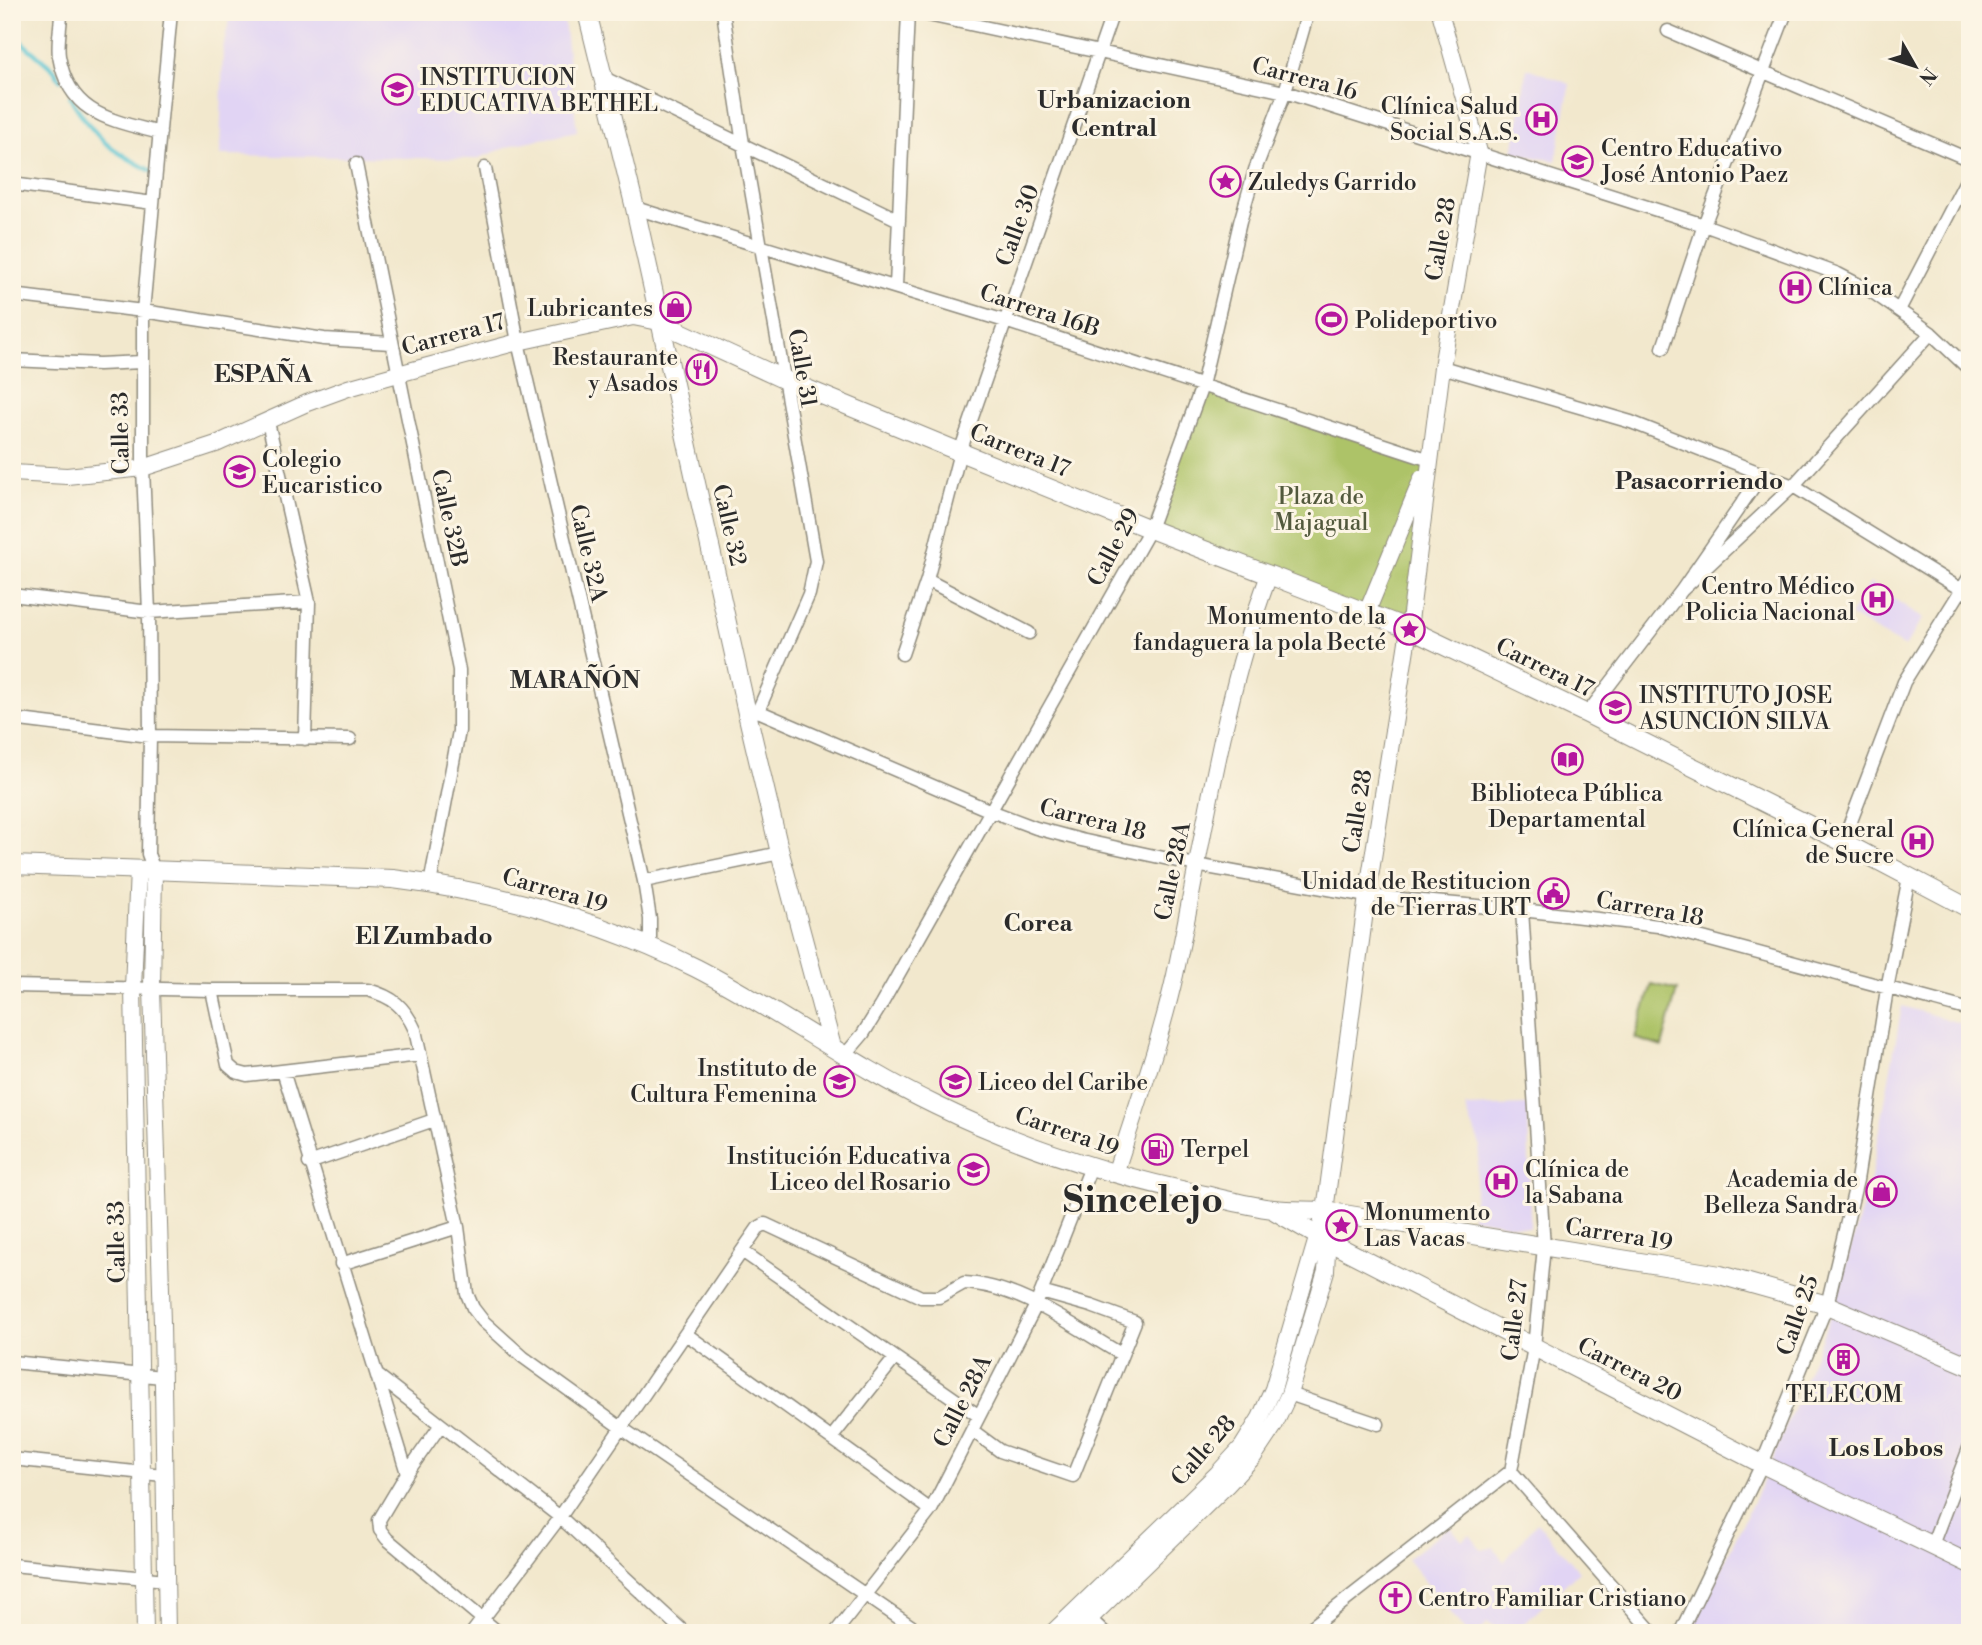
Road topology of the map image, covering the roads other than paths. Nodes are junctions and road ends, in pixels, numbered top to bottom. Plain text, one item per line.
1 (61, 12) edge
2 (171, 12) edge
3 (587, 12) edge
4 (723, 12) edge
5 (908, 12) edge
6 (914, 12) edge
7 (1113, 12) edge
8 (1308, 12) edge
9 (1440, 12) edge
10 (1786, 12) edge
11 (1668, 31) dead end
12 (1101, 52) junction
13 (1762, 70) junction
14 (602, 77) junction
15 (1285, 92) junction
16 (160, 133) junction
17 (743, 144) junction
18 (1479, 152) junction
19 (1970, 160) edge
20 (356, 164) dead end
21 (485, 168) dead end
22 (1970, 173) edge
23 (12, 184) edge
24 (153, 203) junction
25 (635, 208) junction
26 (899, 220) junction
27 (1704, 225) junction
28 (761, 247) junction
29 (896, 286) junction
30 (12, 295) edge
31 (1899, 310) junction
32 (143, 311) junction
33 (1005, 321) junction
34 (659, 322) junction
35 (1931, 333) junction
36 (518, 342) junction
37 (391, 343) junction
38 (1662, 348) dead end
39 (12, 360) edge
40 (142, 362) junction
41 (1441, 367) junction
42 (1970, 370) edge
43 (398, 374) junction
44 (783, 379) junction
45 (1202, 386) junction
46 (268, 422) junction
47 (960, 452) junction
48 (1430, 460) junction
49 (143, 468) junction
50 (1763, 473) junction
51 (12, 474) edge
52 (1793, 486) junction
53 (1150, 529) junction
54 (1269, 575) junction
55 (1970, 576) edge
56 (927, 580) junction
57 (1682, 590) junction
58 (1966, 592) edge
59 (12, 595) edge
60 (309, 602) junction
61 (149, 612) junction
62 (1367, 612) junction
63 (1409, 629) junction
64 (1029, 632) dead end
65 (902, 654) dead end
66 (752, 712) junction
67 (1587, 714) junction
68 (12, 719) edge
69 (150, 736) junction
70 (305, 739) junction
71 (350, 739) dead end
72 (990, 811) junction
73 (1843, 842) junction
74 (780, 853) junction
75 (147, 864) junction
76 (12, 865) edge
77 (1196, 865) junction
78 (1909, 877) junction
79 (644, 881) junction
80 (430, 884) junction
81 (1367, 896) junction
82 (1970, 909) edge
83 (1522, 910) junction
84 (650, 947) junction
85 (12, 986) edge
86 (152, 988) junction
87 (133, 989) junction
88 (1887, 989) junction
89 (212, 990) junction
90 (1970, 1010) edge
91 (839, 1051) junction
92 (421, 1055) junction
93 (283, 1072) junction
94 (435, 1120) junction
95 (309, 1163) junction
96 (1091, 1167) junction
97 (1115, 1174) junction
98 (1272, 1209) junction
99 (1325, 1211) junction
100 (458, 1227) junction
101 (1323, 1239) junction
102 (1544, 1247) junction
103 (742, 1251) junction
104 (341, 1264) junction
105 (1041, 1292) junction
106 (1036, 1305) junction
107 (1827, 1305) junction
108 (141, 1323) junction
109 (162, 1323) junction
110 (686, 1334) junction
111 (1534, 1347) junction
112 (1121, 1354) junction
113 (895, 1359) junction
114 (12, 1362) edge
115 (1970, 1366) edge
116 (141, 1375) junction
117 (377, 1376) junction
118 (162, 1377) junction
119 (1289, 1394) junction
120 (979, 1416) junction
121 (1378, 1424) dead end
122 (440, 1426) junction
123 (620, 1427) junction
124 (973, 1431) junction
125 (832, 1437) junction
126 (1970, 1446) edge
127 (12, 1459) edge
128 (1762, 1464) junction
129 (1511, 1471) junction
130 (407, 1473) junction
131 (141, 1474) junction
132 (163, 1475) junction
133 (931, 1510) junction
134 (560, 1517) junction
135 (1932, 1545) junction
136 (12, 1564) edge
137 (1970, 1564) edge
138 (144, 1578) junction
139 (166, 1580) junction
140 (866, 1594) junction
141 (1084, 1613) junction
142 (483, 1618) junction
143 (673, 1622) junction
144 (145, 1633) edge
145 (167, 1633) edge
146 (472, 1633) edge
147 (499, 1633) edge
148 (664, 1633) edge
149 (685, 1633) edge
150 (835, 1633) edge
151 (921, 1633) edge
152 (1052, 1633) edge
153 (1075, 1633) edge
154 (1105, 1633) edge
155 (1304, 1633) edge
156 (1653, 1633) edge
157 (1680, 1633) edge

1 - 16 street
2 - 16 street, Calle 33
3 - 14 main road, Calle 32
4 - 17 street, Calle 31
5 - 26 street
6 - 12 street, Carrera 16
7 - 12 street, Calle 30
8 - 15 street, Calle 29
9 - 18 street
10 - 13 street
11 - 13 street
12 - 15 street, Carrera 16
12 - 33 street, Calle 30
13 - 19 street
13 - 27 street
14 - 17 street
14 - 25 main road, Calle 32
15 - 18 street, Carrera 16
15 - 45 street, Calle 29
16 - 24 street, Calle 33
17 - 26 street
17 - 28 street, Calle 31
18 - 27 street, Carrera 16
18 - 41 street, Calle 28
20 - 37 street, Calle 32B
21 - 36 street, Calle 32A
22 - 31 street
23 - 24 street
24 - 32 street, Calle 33
25 - 28 street, Carrera 16B
25 - 34 main road, Calle 32
26 - 29 street
27 - 31 street, Carrera 16
27 - 38 street
28 - 29 street, Carrera 16B
28 - 44 street, Calle 31
29 - 33 street, Carrera 16B
30 - 32 street
31 - 35 street, Carrera 16
32 - 37 street
32 - 40 street, Calle 33
33 - 45 street, Carrera 16B
33 - 47 street, Calle 30
34 - 36 street, Carrera 17
34 - 44 main road, Carrera 17
34 - 66 main road, Calle 32
35 - 42 street, Carrera 16
35 - 52 street
36 - 43 street, Carrera 17
36 - 79 street, Calle 32A
37 - 43 street, Calle 32B
39 - 40 street
40 - 49 street, Calle 33
41 - 48 street, Calle 28
41 - 50 street
43 - 46 street, Carrera 17
43 - 80 street, Calle 32B
44 - 47 main road, Carrera 17
44 - 66 street, Calle 31
45 - 48 street, Carrera 16B
45 - 53 street, Calle 29
46 - 49 street, Carrera 17
46 - 60 street
47 - 53 main road, Carrera 17
47 - 56 street, Calle 30
48 - 62 street, Calle 28
48 - 63 street, Calle 28
49 - 51 street, Carrera 17
49 - 61 street, Calle 33
50 - 52 street
50 - 57 street
52 - 57 street
52 - 58 street
53 - 54 main road, Carrera 17
53 - 72 street, Calle 29
54 - 62 main road, Carrera 17
54 - 77 street, Calle 28A
55 - 58 street
56 - 64 street
56 - 65 street, Calle 30
57 - 67 street
58 - 73 street
59 - 61 street
60 - 61 street
60 - 70 street
61 - 69 street, Calle 33
62 - 63 main road, Carrera 17
63 - 67 main road, Carrera 17
63 - 81 street, Calle 28
66 - 72 street, Carrera 18
66 - 74 main road, Calle 32
67 - 73 main road, Carrera 17
68 - 69 street
69 - 70 street
69 - 75 street, Calle 33
70 - 71 street
72 - 77 street, Carrera 18
72 - 91 street, Calle 29
73 - 78 main road, Carrera 17
74 - 79 street
74 - 91 main road, Calle 32
75 - 76 main road, Carrera 19
75 - 80 main road, Carrera 19
75 - 86 street, Calle 33
75 - 87 street, Calle 33
77 - 81 street, Carrera 18
77 - 97 street, Calle 28A
78 - 82 main road, Carrera 17
78 - 88 street, Calle 25
79 - 84 street, Calle 32A
80 - 84 main road, Carrera 19
81 - 83 street, Carrera 18
81 - 99 street, Calle 28
83 - 88 street, Carrera 18
83 - 102 street, Calle 27
84 - 91 main road, Carrera 19
85 - 87 street
86 - 87 street
86 - 89 street
86 - 109 street, Calle 33
87 - 108 street, Calle 33
88 - 90 street, Carrera 18
88 - 107 street, Calle 25
89 - 92 street
89 - 93 street
91 - 96 main road, Carrera 19
92 - 93 street
92 - 94 street
93 - 95 street
94 - 95 street
94 - 100 street
95 - 104 street
96 - 97 main road, Carrera 19
96 - 105 street, Calle 28A
97 - 98 main road, Carrera 19
98 - 99 main road, Carrera 19
98 - 101 main road, Carrera 20
99 - 101 street, Calle 28
99 - 102 main road, Carrera 19
100 - 104 street
100 - 123 street
101 - 111 main road, Carrera 20
101 - 119 street, Calle 28
101 - 141 street, Calle 28
102 - 107 main road, Carrera 19
102 - 111 street, Calle 27
103 - 106 street
103 - 110 street
103 - 113 street
104 - 117 street
105 - 106 street, Calle 28A
105 - 112 street
106 - 112 street
106 - 120 street, Calle 28A
107 - 115 main road, Carrera 19
107 - 128 street, Calle 25
108 - 109 street
108 - 116 street, Calle 33
109 - 118 street, Calle 33
110 - 123 street
110 - 125 street
111 - 128 main road, Carrera 20
111 - 129 street, Calle 27
112 - 124 street
113 - 120 street
113 - 125 street
114 - 116 street
116 - 118 street
116 - 131 street, Calle 33
117 - 122 street
117 - 130 street
118 - 132 street, Calle 33
119 - 121 street
119 - 141 street, Calle 28
120 - 124 street, Calle 28A
122 - 130 street
122 - 134 street
123 - 134 street
123 - 140 street
124 - 133 street, Calle 28A
125 - 133 street
126 - 135 street
127 - 131 street
128 - 135 main road, Carrera 20
128 - 157 street, Calle 25
129 - 155 street
129 - 156 street
130 - 142 street
131 - 132 street
131 - 138 street, Calle 33
132 - 139 street, Calle 33
133 - 140 street, Calle 28A
134 - 142 street
134 - 143 street
135 - 137 main road, Carrera 20
136 - 138 street
138 - 139 street
138 - 144 street, Calle 33
139 - 145 street, Calle 33
140 - 150 street, Calle 28A
140 - 151 street
141 - 152 street, Calle 28
141 - 153 street, Calle 28
141 - 154 street
142 - 146 street
142 - 147 street
143 - 148 street
143 - 149 street

